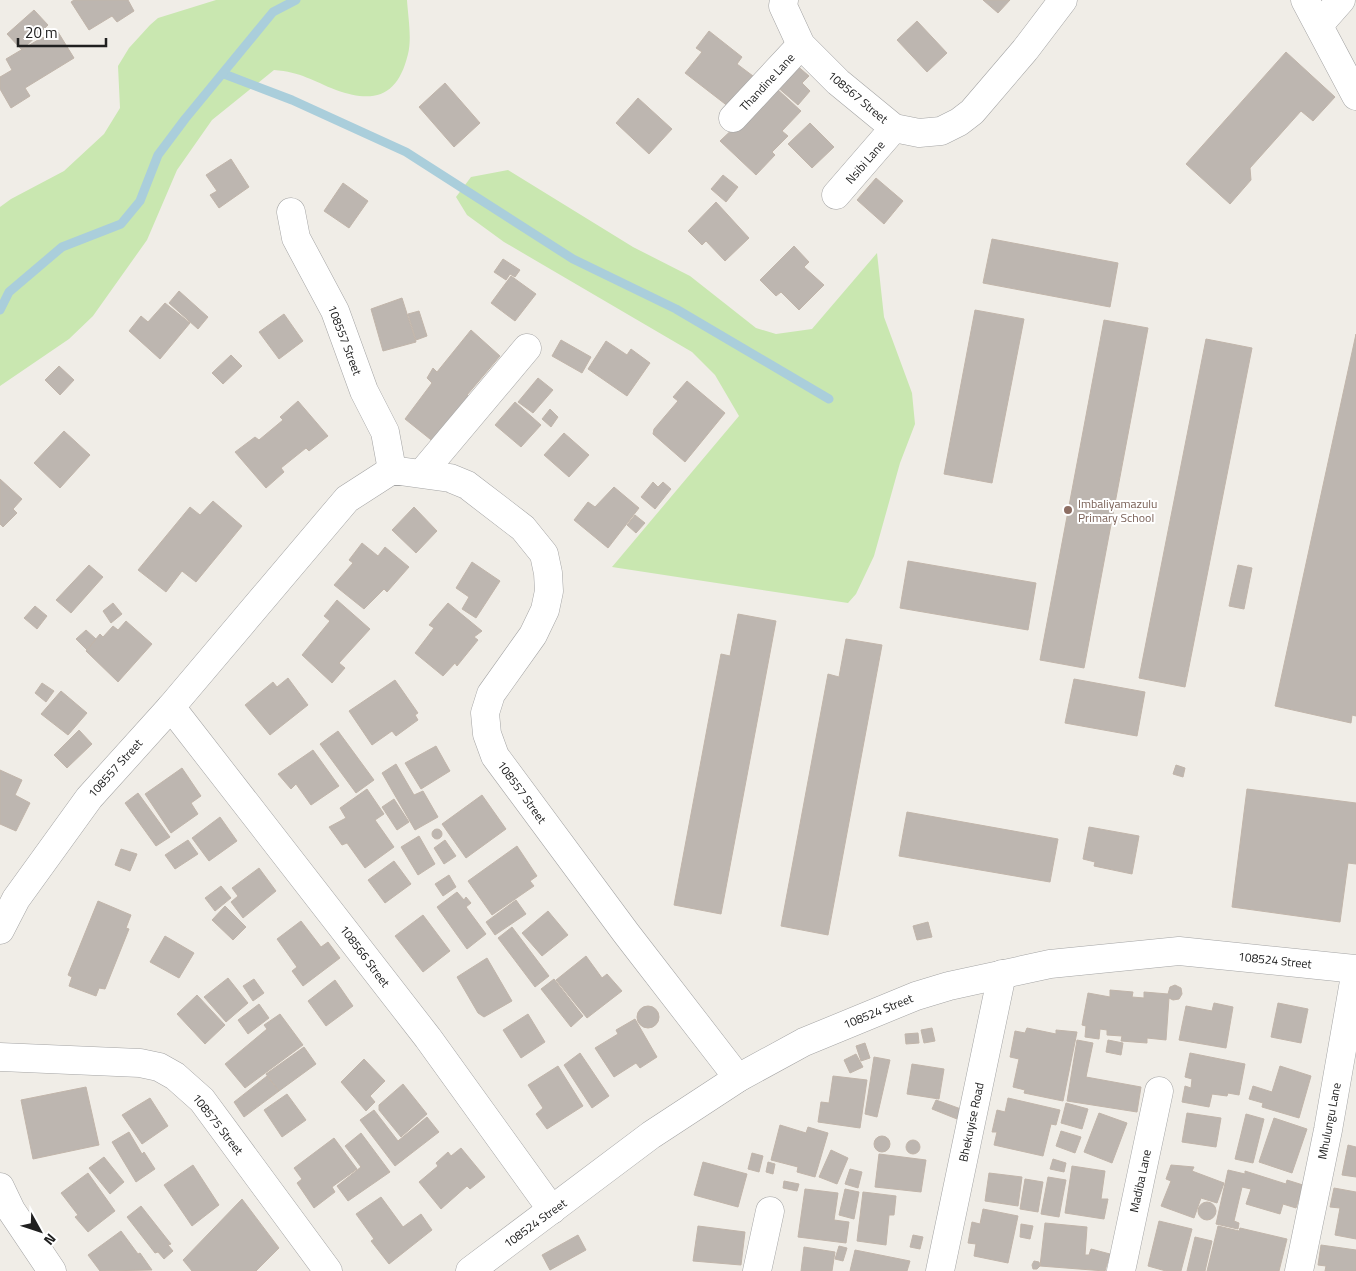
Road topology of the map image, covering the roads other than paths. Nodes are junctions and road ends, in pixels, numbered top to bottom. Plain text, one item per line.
1 (784, 0) edge
2 (1064, 0) edge
3 (1305, 0) edge
4 (1341, 0) edge
5 (1319, 25) junction
6 (801, 45) junction
7 (1356, 96) edge
8 (733, 118) dead end
9 (894, 128) junction
10 (836, 196) dead end
11 (291, 212) dead end
12 (527, 348) dead end
13 (392, 470) junction
14 (422, 473) junction
15 (171, 706) junction
16 (0, 930) edge
17 (1356, 970) edge
18 (1002, 974) junction
19 (0, 1057) edge
20 (738, 1078) junction
21 (1159, 1091) dead end
22 (0, 1187) edge
23 (552, 1210) junction
24 (770, 1212) dead end
25 (52, 1271) edge
26 (328, 1271) edge
27 (470, 1271) edge
28 (757, 1271) edge
29 (940, 1271) edge
30 (1121, 1271) edge
31 (1298, 1271) edge

1 - 6 street, 108567 Street
2 - 9 street, 108567 Street
3 - 5 street
4 - 5 street
5 - 7 street
6 - 8 street, Thandine Lane
6 - 9 street, 108567 Street
9 - 10 street, Nsibi Lane
11 - 13 street, 108557 Street
12 - 14 street
13 - 14 street, 108557 Street
13 - 15 street, 108557 Street
14 - 20 street, 108557 Street
15 - 16 street, 108557 Street
15 - 23 street, 108566 Street
17 - 18 street, 108524 Street
17 - 31 street, Mhulungu Lane
18 - 20 street, 108524 Street
18 - 29 street, Bhekuyise Road
19 - 26 street, 108575 Street
20 - 23 street, 108524 Street
21 - 30 street, Madiba Lane
22 - 25 street
23 - 27 street, 108524 Street
24 - 28 street

